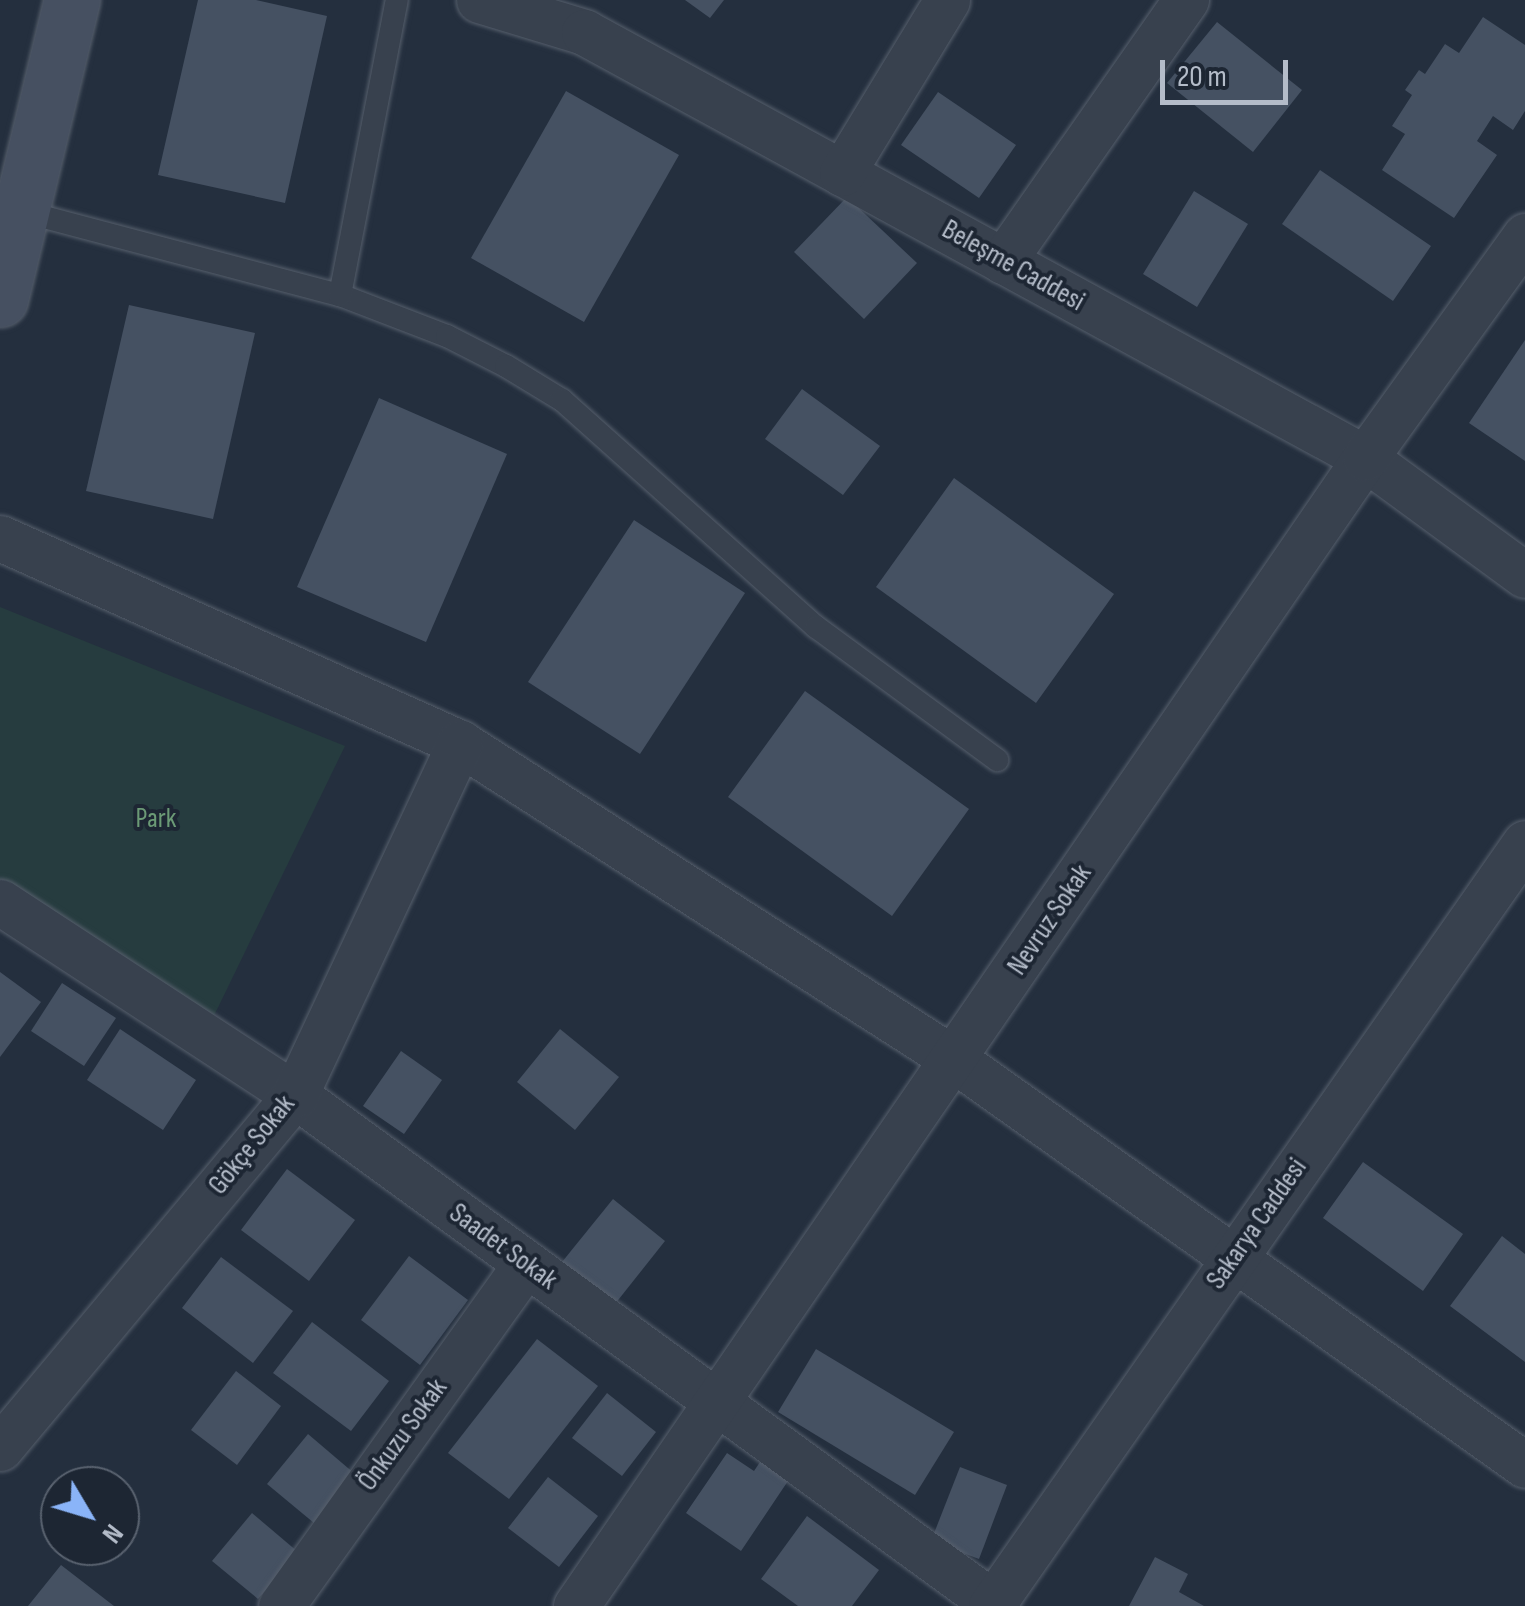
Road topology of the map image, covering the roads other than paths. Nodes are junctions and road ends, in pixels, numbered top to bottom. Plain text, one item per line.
1 (72, 0) edge
2 (397, 0) edge
3 (479, 0) edge
4 (947, 0) edge
5 (1186, 0) edge
6 (595, 16) edge
7 (842, 173) junction
8 (21, 210) junction
9 (1525, 236) edge
10 (1004, 261) junction
11 (340, 295) junction
12 (0, 299) edge
13 (1365, 458) junction
14 (0, 538) edge
15 (1525, 575) edge
16 (460, 743) junction
17 (996, 760) dead end
18 (1525, 843) edge
19 (0, 902) edge
20 (955, 1060) junction
21 (295, 1094) junction
22 (1233, 1258) junction
23 (526, 1264) junction
24 (718, 1403) junction
25 (0, 1448) edge
26 (1525, 1465) edge
27 (994, 1605) edge
28 (281, 1606) edge
29 (576, 1606) edge

1 - 8 street
2 - 11 lane
3 - 6 street, Beleşme Caddesi
4 - 7 street
5 - 10 street
6 - 7 street, Beleşme Caddesi
7 - 10 street, Beleşme Caddesi
8 - 11 lane
8 - 12 street
9 - 13 street, Nevruz Sokak
10 - 13 street, Beleşme Caddesi
11 - 17 lane
13 - 15 street, Beleşme Caddesi
13 - 20 street, Nevruz Sokak
14 - 16 street
16 - 20 street
16 - 21 street, Gökçe Sokak
18 - 22 street, Sakarya Caddesi
19 - 21 street, Saadet Sokak
20 - 22 street
20 - 24 street, Nevruz Sokak
21 - 23 street, Saadet Sokak
21 - 25 street, Gökçe Sokak
22 - 26 street
22 - 27 street, Sakarya Caddesi
23 - 24 street, Saadet Sokak
23 - 28 street, Önkuzu Sokak
24 - 27 street, Saadet Sokak
24 - 29 street, Nevruz Sokak

